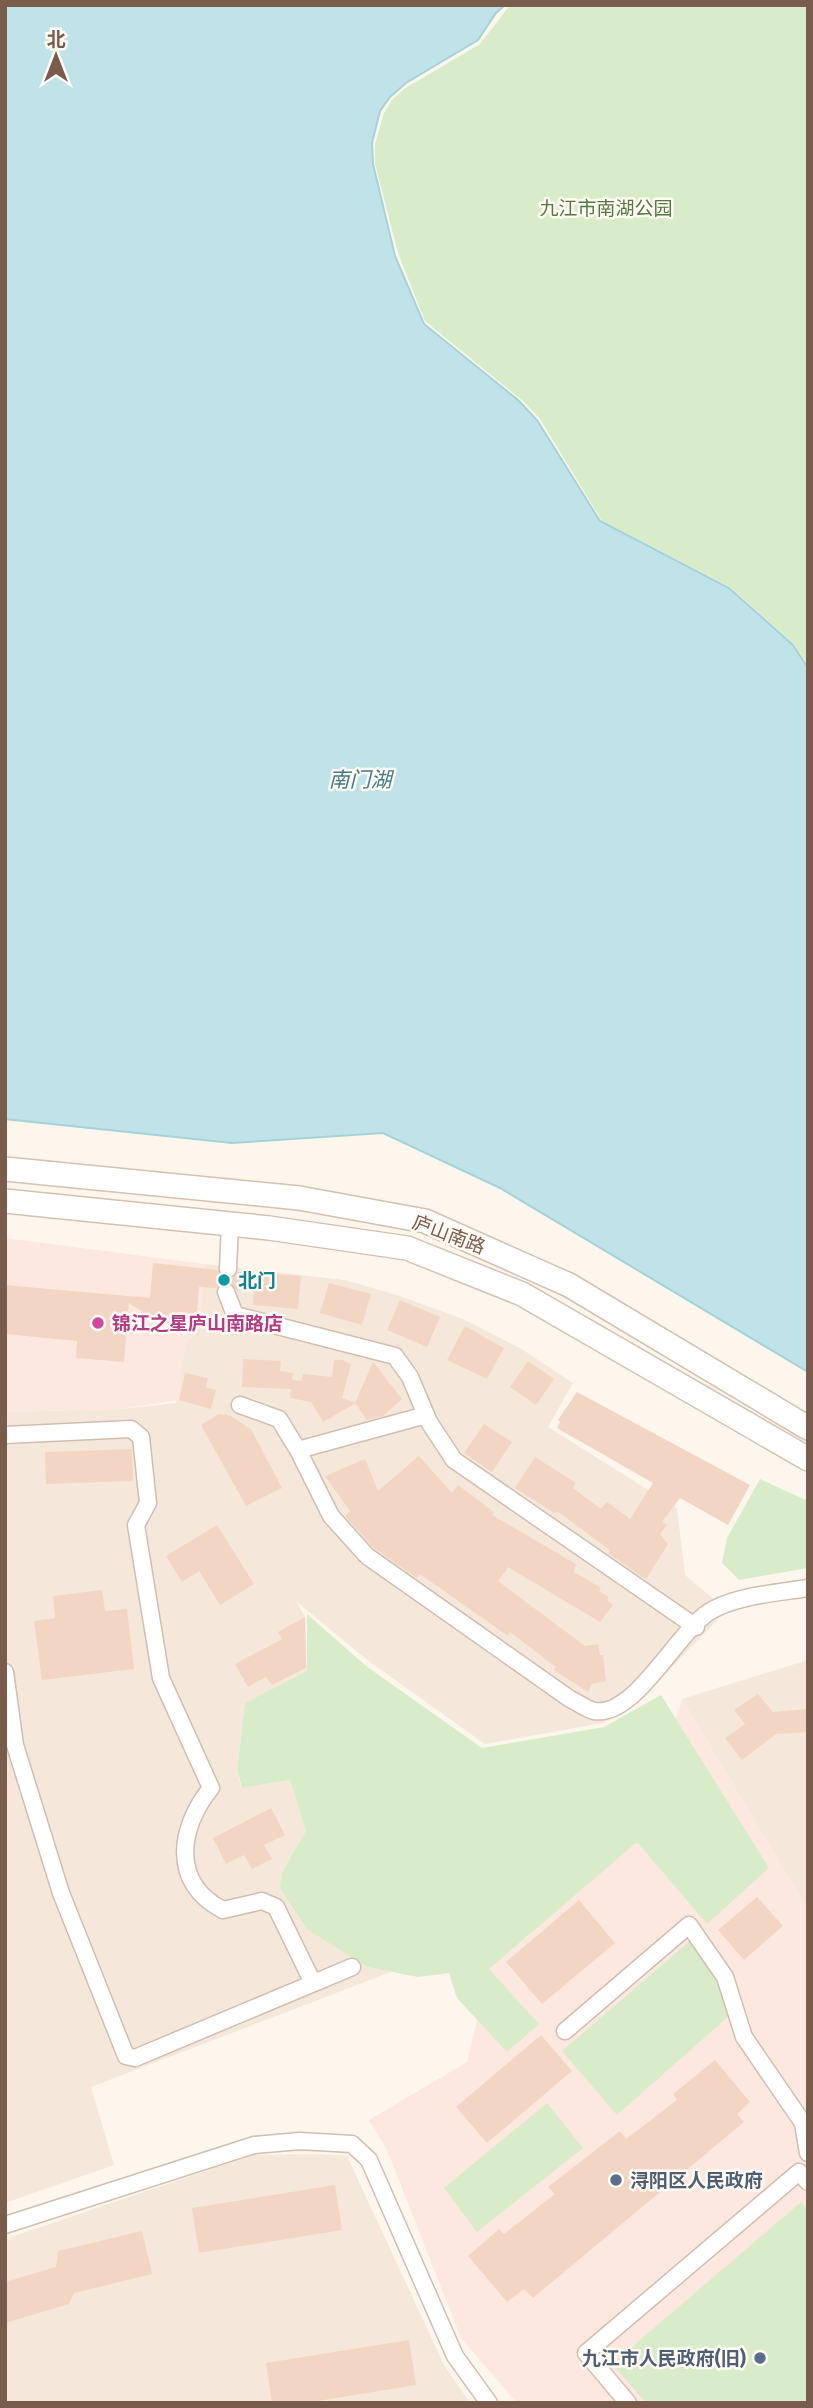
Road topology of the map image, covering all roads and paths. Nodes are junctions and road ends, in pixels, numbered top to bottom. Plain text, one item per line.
1 (5, 1169) edge
2 (5, 1201) edge
3 (230, 1224) junction
4 (228, 1269) dead end
5 (226, 1292) dead end
6 (240, 1405) dead end
7 (426, 1415) junction
8 (808, 1428) edge
9 (5, 1435) edge
10 (298, 1450) junction
11 (808, 1459) edge
12 (808, 1588) edge
13 (696, 1627) junction
14 (5, 1672) edge
15 (352, 1967) dead end
16 (313, 1983) junction
17 (565, 2031) dead end
18 (808, 2153) edge
19 (808, 2182) edge
20 (5, 2225) edge
21 (489, 2403) edge
22 (628, 2403) edge

1 - 8 main road, 庐山南路
2 - 3 main road, 庐山南路
3 - 4 street
3 - 11 main road, 庐山南路
5 - 7 street
6 - 10 street
7 - 10 street
7 - 13 street
9 - 16 street
10 - 13 street
12 - 13 street
14 - 16 street
15 - 16 street
17 - 18 street
19 - 22 street
20 - 21 street

